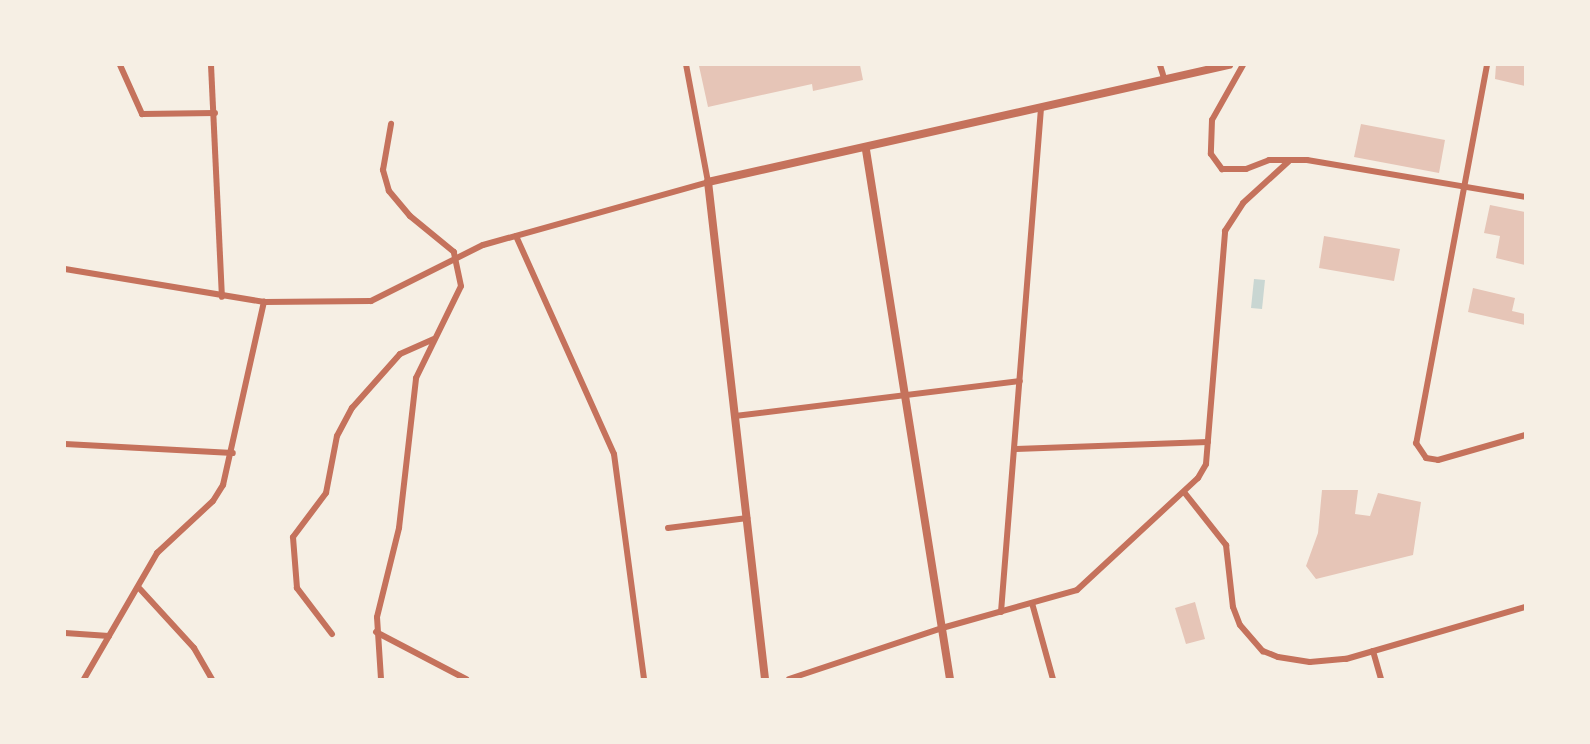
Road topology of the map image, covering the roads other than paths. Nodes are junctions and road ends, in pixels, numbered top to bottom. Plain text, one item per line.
1 (120, 65) edge
2 (211, 65) edge
3 (686, 65) edge
4 (1160, 65) edge
5 (1229, 65) edge
6 (1243, 65) edge
7 (1487, 65) edge
8 (1164, 78) junction
9 (1041, 108) junction
10 (215, 113) junction
11 (391, 124) dead end
12 (866, 150) junction
13 (1289, 161) junction
14 (708, 182) junction
15 (1462, 186) junction
16 (1525, 197) edge
17 (516, 236) junction
18 (457, 255) junction
19 (65, 268) edge
20 (222, 297) junction
21 (264, 302) junction
22 (434, 340) junction
23 (1020, 381) junction
24 (908, 394) junction
25 (735, 416) junction
26 (1525, 435) edge
27 (1208, 442) junction
28 (65, 444) edge
29 (1016, 449) junction
30 (233, 453) junction
31 (1184, 492) junction
32 (747, 518) junction
33 (668, 528) dead end
34 (140, 589) junction
35 (1032, 603) junction
36 (1525, 607) edge
37 (1001, 612) junction
38 (942, 628) junction
39 (376, 632) junction
40 (65, 633) edge
41 (332, 634) dead end
42 (110, 636) junction
43 (1373, 651) junction
44 (84, 679) edge
45 (212, 679) edge
46 (381, 679) edge
47 (466, 679) edge
48 (645, 679) edge
49 (765, 679) edge
50 (789, 679) edge
51 (950, 679) edge
52 (1054, 679) edge
53 (1381, 679) edge

1 - 10 street
2 - 10 street
3 - 14 street
4 - 8 street
5 - 8 street
6 - 13 street
7 - 15 street
8 - 9 street
9 - 12 street
9 - 23 street
10 - 20 street
11 - 18 street
12 - 14 street
12 - 24 street
13 - 15 street
13 - 27 street
14 - 17 street
14 - 25 street
15 - 16 street
15 - 26 street
17 - 18 street
17 - 48 street
18 - 21 street
18 - 22 street
19 - 20 street
20 - 21 street
21 - 30 street
22 - 39 street
22 - 41 street
23 - 24 street
23 - 29 street
24 - 25 street
24 - 38 street
25 - 32 street
27 - 29 street
27 - 31 street
28 - 30 street
29 - 37 street
30 - 34 street
31 - 35 street
31 - 43 street
32 - 33 street
32 - 49 street
34 - 42 street
34 - 45 street
35 - 37 street
35 - 52 street
36 - 43 street
37 - 38 street
38 - 50 street
38 - 51 street
39 - 46 street
39 - 47 street
40 - 42 street
42 - 44 street
43 - 53 street

